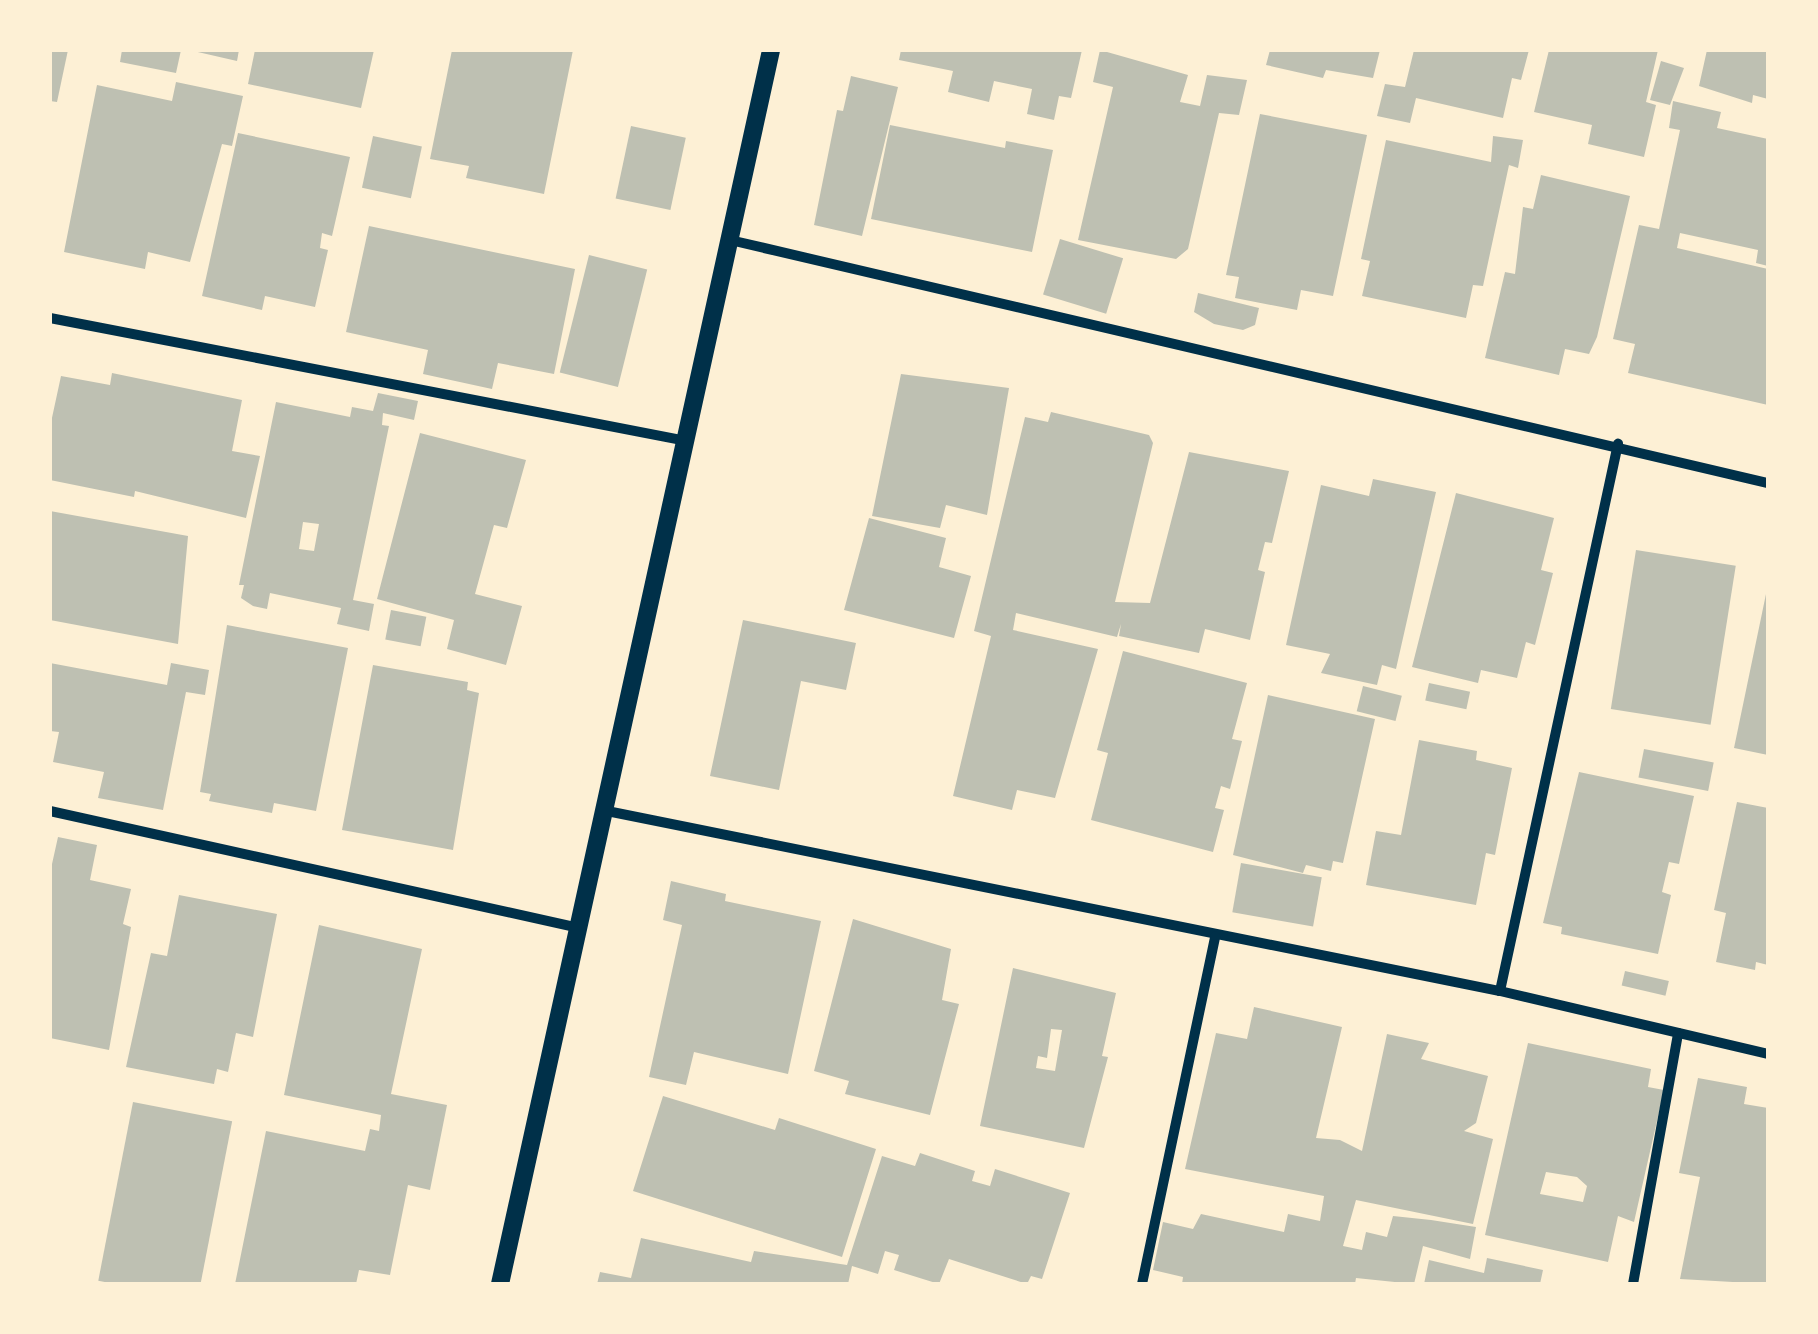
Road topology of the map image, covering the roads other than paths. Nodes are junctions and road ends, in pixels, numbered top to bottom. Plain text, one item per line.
1 (771, 50) edge
2 (730, 240) junction
3 (50, 318) edge
4 (687, 441) junction
5 (1618, 444) junction
6 (1768, 483) edge
7 (50, 811) edge
8 (607, 811) junction
9 (575, 927) junction
10 (1215, 937) junction
11 (1500, 991) junction
12 (1678, 1033) junction
13 (1768, 1054) edge
14 (500, 1284) edge
15 (1142, 1284) edge
16 (1633, 1284) edge

1 - 2 street
2 - 4 street
2 - 5 street
3 - 4 street
4 - 8 street
5 - 6 street
5 - 11 street
7 - 9 street
8 - 9 street
8 - 10 street
9 - 14 street
10 - 11 street
10 - 15 street
11 - 12 street
12 - 13 street
12 - 16 street

